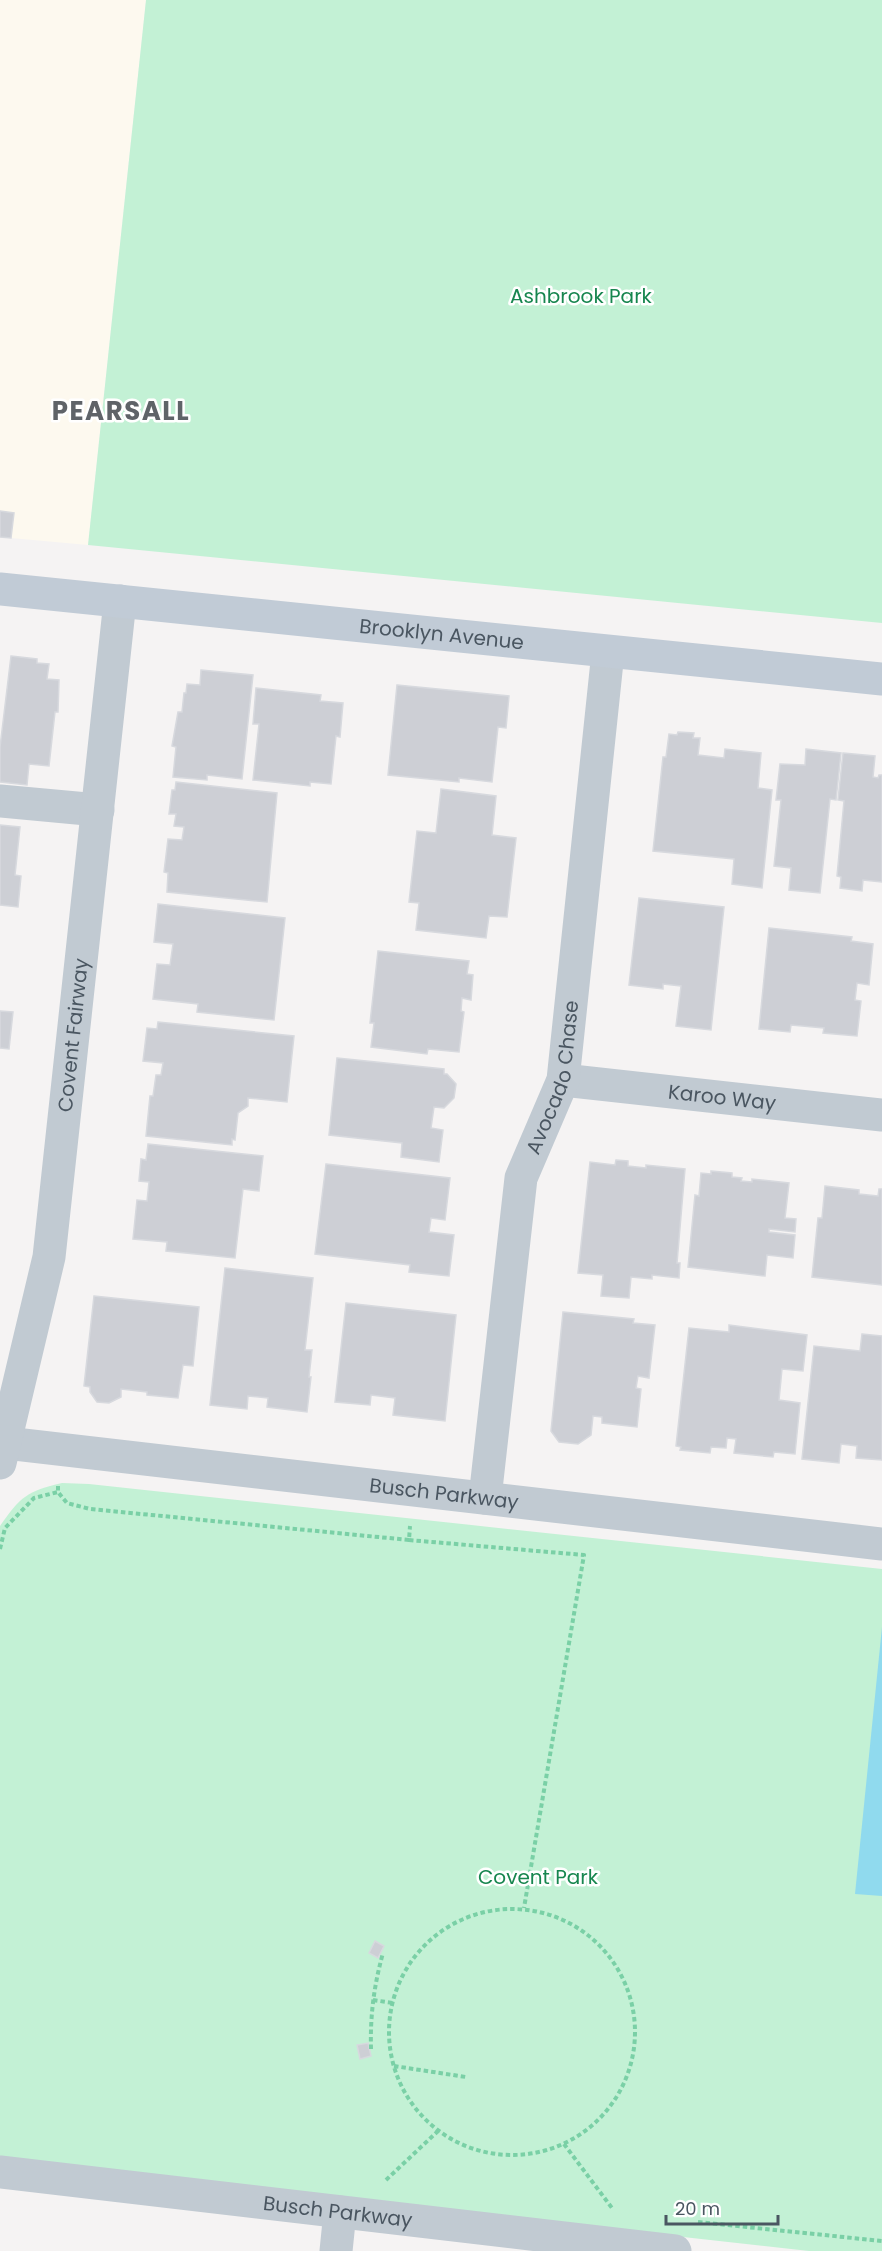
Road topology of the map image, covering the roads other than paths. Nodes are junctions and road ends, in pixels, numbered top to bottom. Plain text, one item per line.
1 (0, 589) edge
2 (120, 601) junction
3 (608, 652) junction
4 (882, 680) edge
5 (0, 801) edge
6 (98, 810) junction
7 (563, 1080) junction
8 (882, 1115) edge
9 (3, 1454) edge
10 (485, 1498) junction
11 (882, 1544) edge
12 (0, 2172) edge
13 (340, 2212) junction
14 (336, 2251) edge
15 (675, 2251) edge

1 - 2 street, Brooklyn Avenue
2 - 3 street, Brooklyn Avenue
2 - 6 street, Covent Fairway
3 - 4 street, Brooklyn Avenue
3 - 7 street, Avocado Chase
5 - 6 street
6 - 9 street, Covent Fairway
7 - 8 street, Karoo Way
7 - 10 street, Avocado Chase
9 - 10 street, Busch Parkway
10 - 11 street, Busch Parkway
12 - 13 street, Busch Parkway
13 - 14 street
13 - 15 street, Busch Parkway

